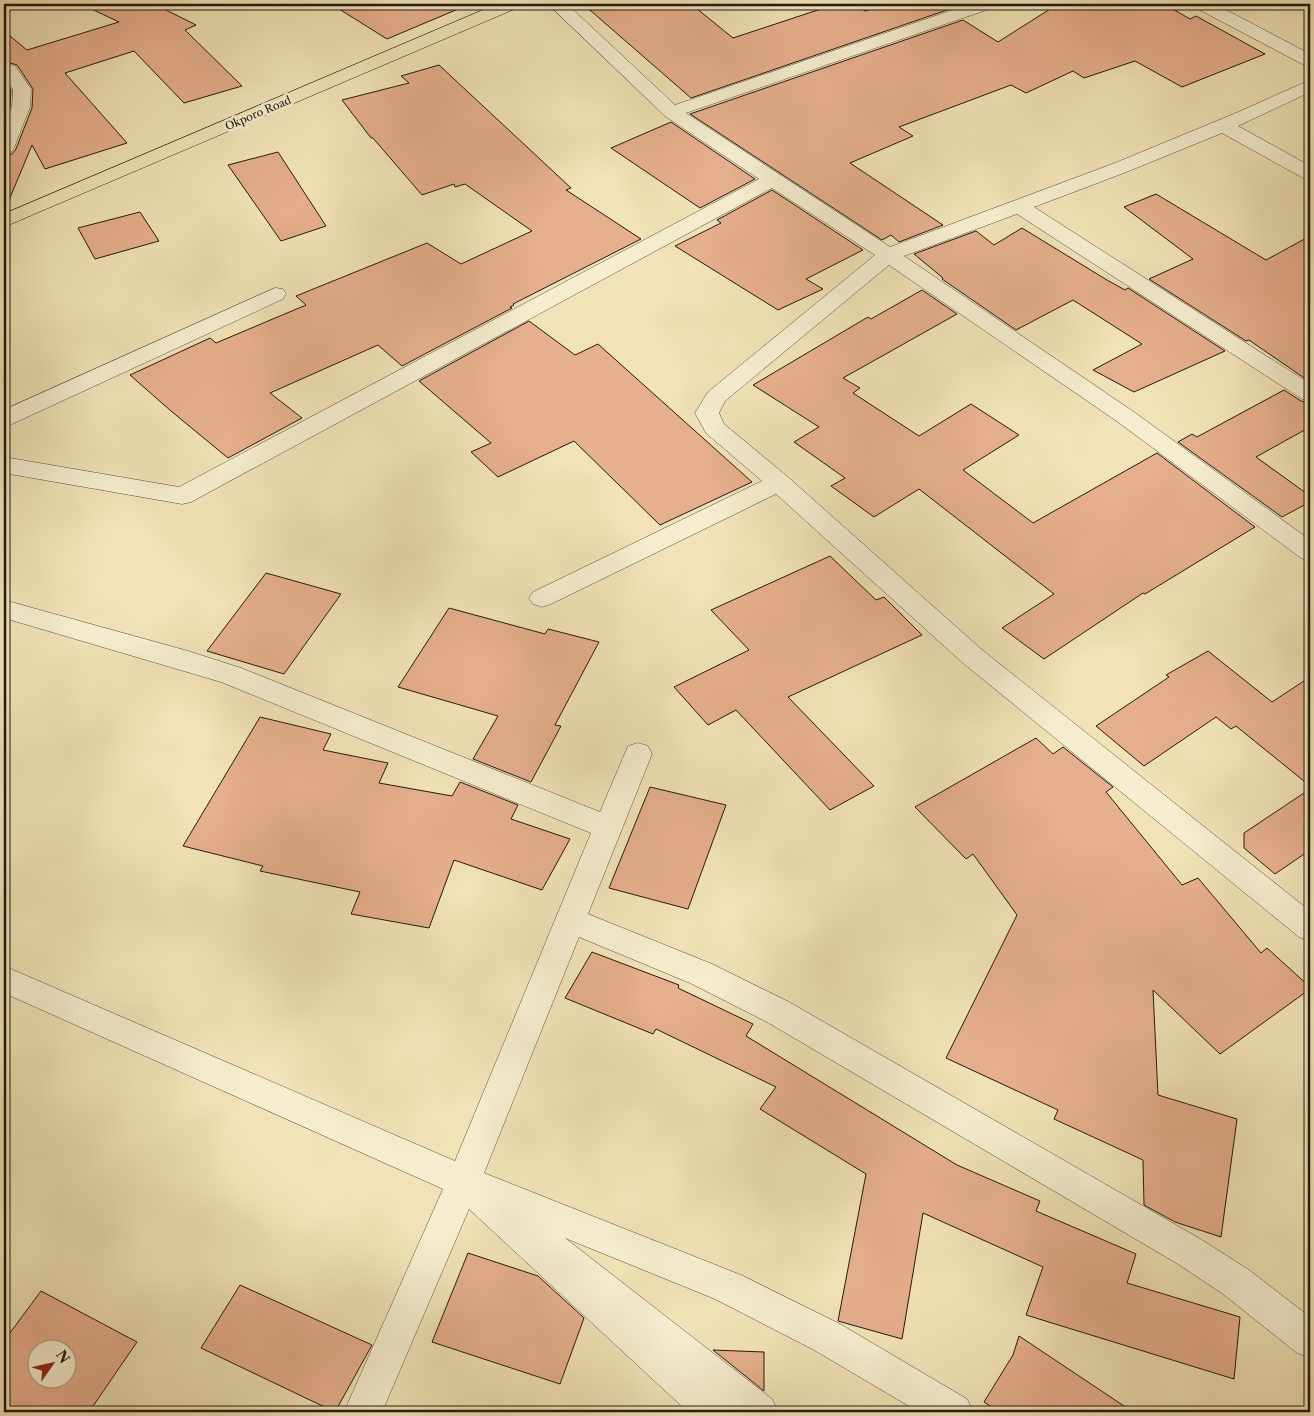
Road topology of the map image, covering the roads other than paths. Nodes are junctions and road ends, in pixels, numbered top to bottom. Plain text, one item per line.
1 (511, 4) edge
2 (557, 4) edge
3 (986, 4) edge
4 (1202, 4) edge
5 (1310, 62) edge
6 (4, 68) edge
7 (1310, 86) edge
8 (672, 112) junction
9 (1222, 125) junction
10 (4, 148) edge
11 (1310, 174) edge
12 (772, 180) junction
13 (1020, 207) junction
14 (4, 222) edge
15 (888, 255) junction
16 (275, 294) dead end
17 (1310, 394) edge
18 (4, 418) edge
19 (4, 465) edge
20 (779, 483) junction
21 (1310, 552) edge
22 (542, 598) dead end
23 (4, 609) edge
24 (638, 754) dead end
25 (608, 827) junction
26 (569, 920) junction
27 (1310, 928) edge
28 (4, 979) edge
29 (464, 1181) junction
30 (1310, 1340) edge
31 (363, 1412) edge
32 (687, 1412) edge
33 (715, 1412) edge
34 (758, 1412) edge
35 (954, 1412) edge

1 - 14 main road, Okporo Road
2 - 8 street
3 - 8 street
4 - 5 street
6 - 10 street
7 - 9 street
8 - 12 street
9 - 11 street
9 - 13 street
12 - 15 street
12 - 19 street
13 - 15 street
13 - 17 street
15 - 20 street
15 - 21 street
16 - 18 street
20 - 22 street
20 - 27 street
23 - 25 street
24 - 25 street
25 - 26 street
26 - 29 street
26 - 30 street
28 - 29 street
29 - 31 street
29 - 32 street
29 - 33 street
29 - 34 street
29 - 35 street

